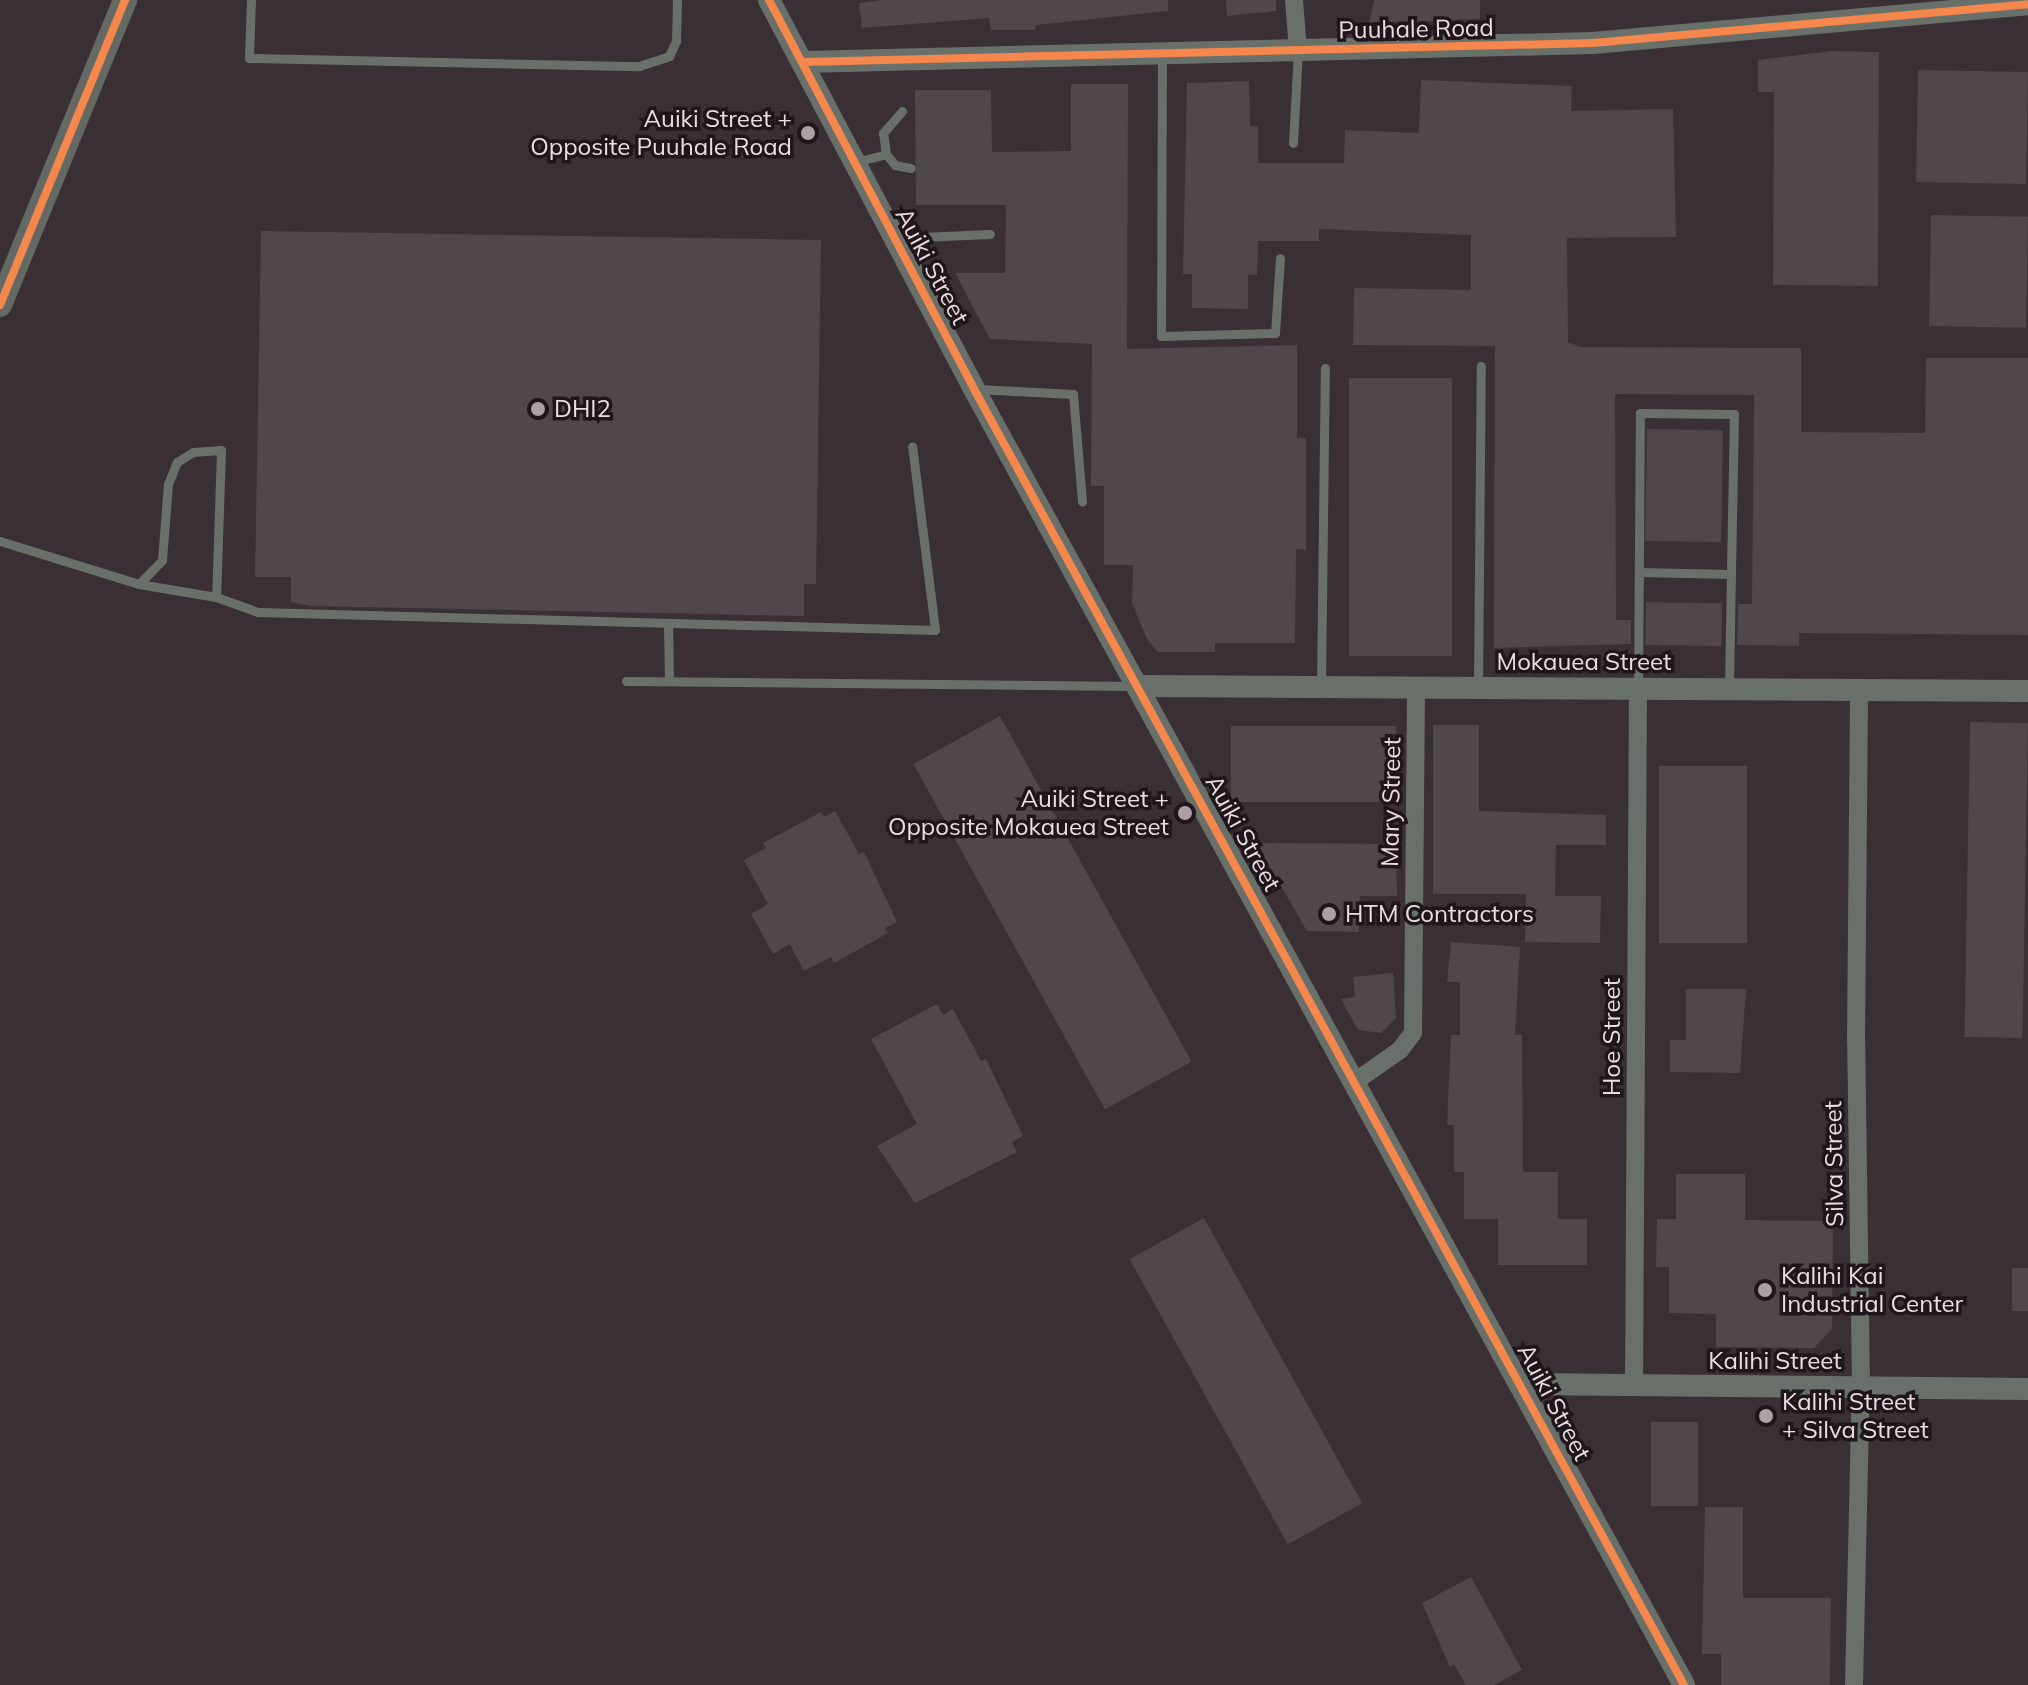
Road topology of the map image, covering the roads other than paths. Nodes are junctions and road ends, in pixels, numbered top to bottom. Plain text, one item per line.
1 (125, 0) edge
2 (251, 0) edge
3 (677, 0) edge
4 (769, 0) edge
5 (1294, 0) edge
6 (2028, 4) edge
7 (1298, 51) junction
8 (1162, 54) junction
9 (803, 62) junction
10 (902, 111) dead end
11 (1293, 143) dead end
12 (886, 154) junction
13 (855, 162) junction
14 (911, 168) dead end
15 (990, 234) dead end
16 (894, 238) junction
17 (1280, 258) dead end
18 (0, 305) edge
19 (1481, 366) dead end
20 (1325, 368) dead end
21 (974, 389) junction
22 (912, 446) dead end
23 (1082, 502) dead end
24 (0, 541) edge
25 (1639, 572) junction
26 (1731, 574) junction
27 (139, 584) junction
28 (216, 597) junction
29 (668, 623) junction
30 (669, 680) junction
31 (626, 681) dead end
32 (1139, 686) junction
33 (1321, 687) junction
34 (1416, 687) junction
35 (1478, 688) junction
36 (1729, 688) junction
37 (1638, 689) junction
38 (1859, 691) junction
39 (2028, 691) edge
40 (1356, 1081) junction
41 (1521, 1384) junction
42 (1634, 1386) junction
43 (1861, 1387) junction
44 (2028, 1389) edge
45 (1684, 1685) edge
46 (1854, 1685) edge

1 - 18 main road
2 - 3 lane
4 - 9 street, Auiki Street
5 - 7 street
6 - 7 street, Puuhale Road
7 - 8 street, Puuhale Road
7 - 11 lane
8 - 9 street, Puuhale Road
8 - 17 lane
9 - 13 street, Auiki Street
10 - 12 lane
12 - 13 lane
12 - 14 lane
13 - 16 street, Auiki Street
15 - 16 lane
16 - 21 street, Auiki Street
19 - 35 lane
20 - 33 lane
21 - 23 lane
21 - 32 street, Auiki Street
22 - 29 lane
24 - 27 lane
25 - 26 lane
25 - 26 lane
25 - 37 lane
26 - 36 lane
27 - 28 lane
27 - 28 lane
28 - 29 lane
29 - 30 lane
30 - 31 lane
30 - 32 lane
32 - 33 street, Mokauea Street
32 - 40 street, Auiki Street
33 - 34 street, Mokauea Street
34 - 35 street, Mokauea Street
34 - 40 street, Mary Street
35 - 37 street, Mokauea Street
36 - 37 street, Mokauea Street
36 - 38 street, Mokauea Street
37 - 42 street, Hoe Street
38 - 39 street, Mokauea Street
38 - 43 street, Silva Street
40 - 41 street, Auiki Street
41 - 42 street, Kalihi Street
41 - 45 street, Auiki Street
42 - 43 street, Kalihi Street
43 - 44 street, Kalihi Street
43 - 46 street, Silva Street

